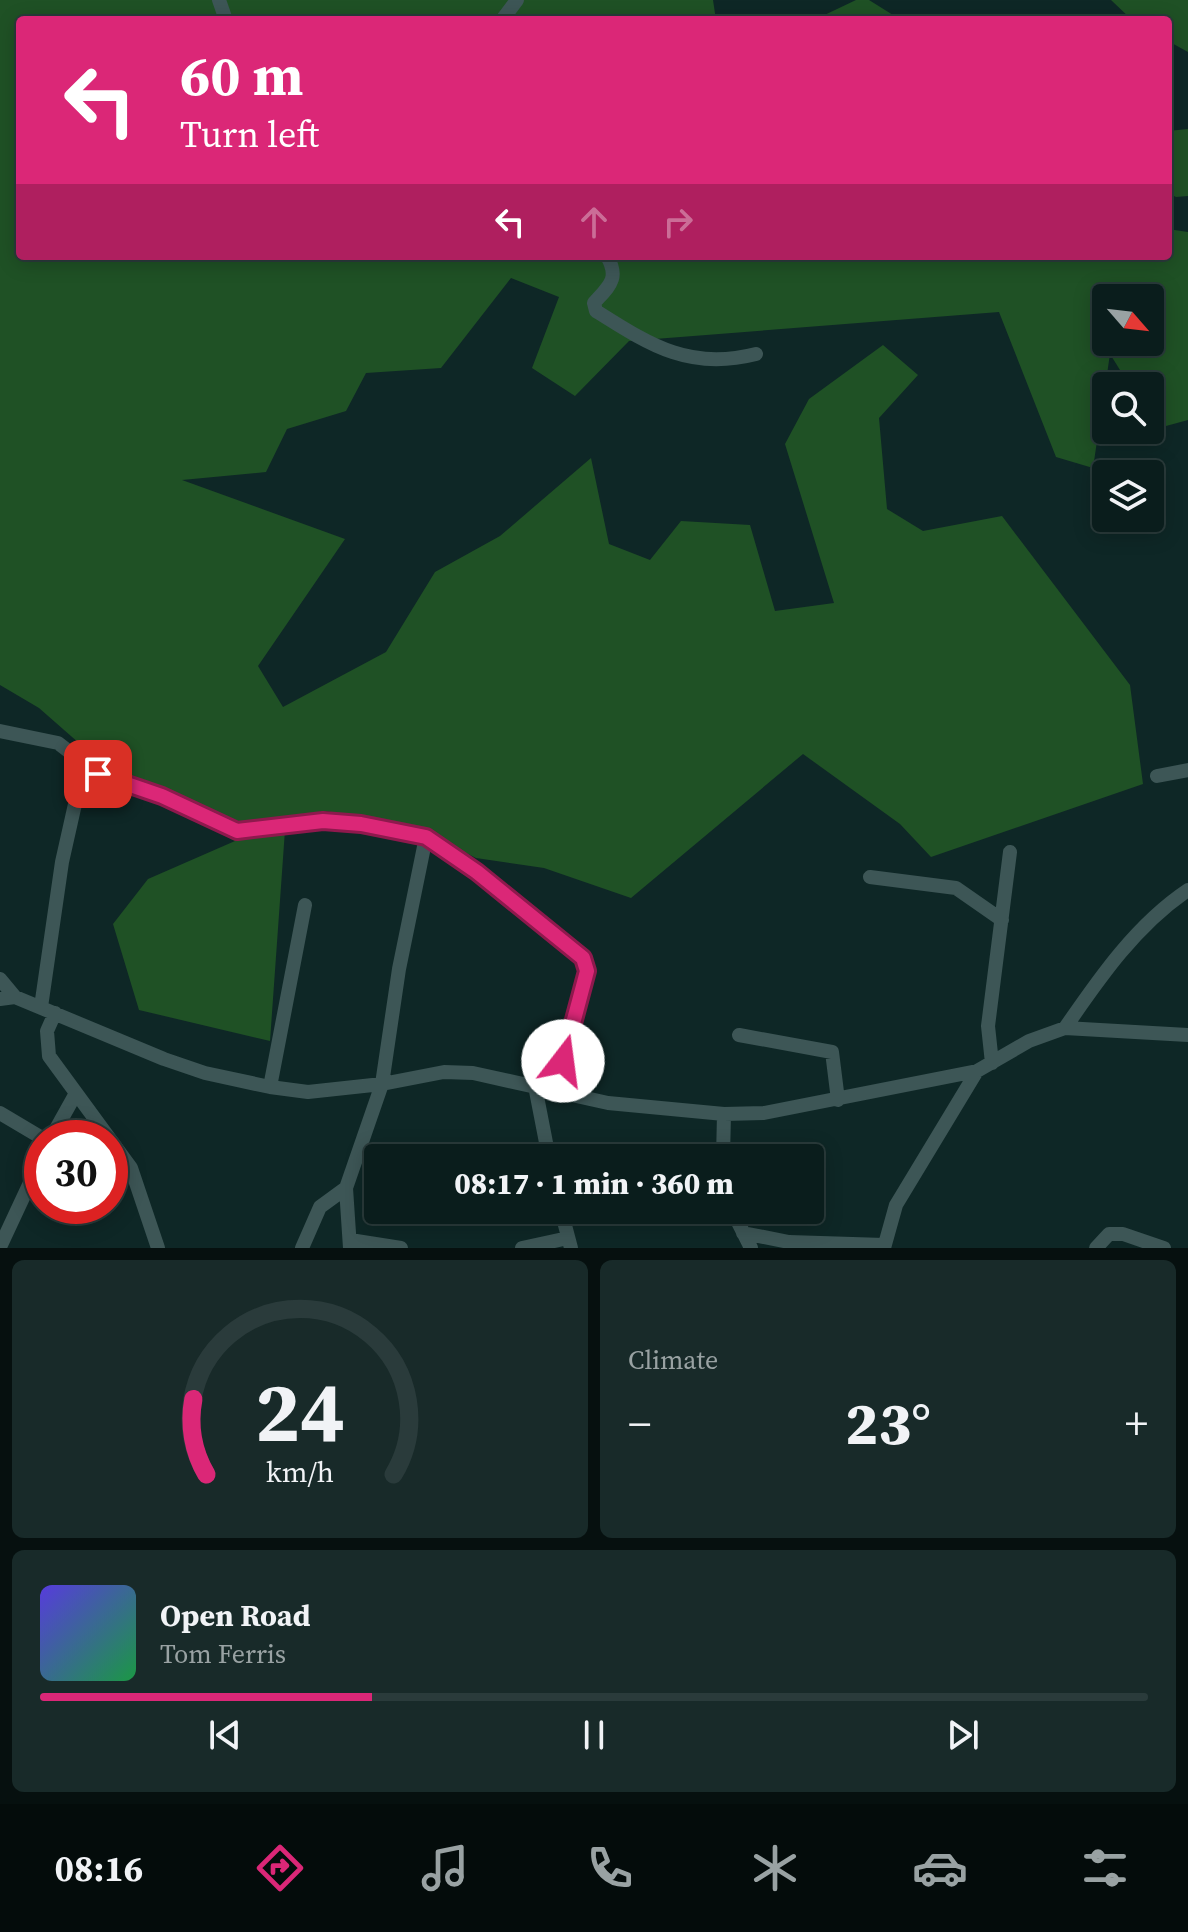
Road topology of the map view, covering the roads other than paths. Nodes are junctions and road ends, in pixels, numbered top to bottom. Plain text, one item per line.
1 (609, 260) edge
2 (756, 354) dead end
3 (0, 731) edge
4 (84, 764) junction
5 (1188, 770) edge
6 (1157, 776) dead end
7 (426, 837) junction
8 (1010, 852) dead end
9 (870, 877) dead end
10 (1188, 890) edge
11 (305, 905) dead end
12 (1002, 920) junction
13 (0, 979) edge
14 (8, 998) edge
15 (48, 1010) junction
16 (1065, 1028) junction
17 (739, 1035) dead end
18 (1188, 1035) edge
19 (992, 1063) junction
20 (977, 1071) junction
21 (382, 1084) junction
22 (535, 1086) junction
23 (270, 1087) junction
24 (555, 1091) junction
25 (75, 1095) junction
26 (838, 1100) junction
27 (0, 1113) edge
28 (724, 1114) junction
29 (61, 1120) edge
30 (24, 1127) edge
31 (546, 1144) edge
32 (723, 1144) edge
33 (346, 1188) junction
34 (24, 1196) edge
35 (739, 1224) edge
36 (743, 1233) junction
37 (570, 1243) edge
38 (350, 1244) edge
39 (884, 1246) edge
40 (1155, 1246) edge
41 (0, 1247) edge
42 (158, 1248) edge
43 (302, 1248) edge
44 (401, 1248) edge
45 (522, 1248) edge
46 (751, 1248) edge
47 (1096, 1248) edge

1 - 2 street
3 - 4 street
4 - 7 street
4 - 15 street
5 - 6 street
7 - 21 street
7 - 24 street
8 - 12 street
9 - 12 street
10 - 16 street
11 - 23 street
12 - 19 street
13 - 14 street
14 - 15 street
15 - 23 street
15 - 25 street
16 - 18 street
16 - 19 street
17 - 26 street
19 - 20 street
20 - 26 street
20 - 39 street
21 - 22 street
21 - 23 street
21 - 33 street
22 - 24 street
22 - 31 street
24 - 28 street
25 - 29 street
25 - 42 street
26 - 28 street
27 - 30 street
28 - 32 street
33 - 38 street
33 - 43 street
34 - 41 street
35 - 36 street
36 - 39 street
36 - 46 street
37 - 45 street
38 - 44 street
40 - 47 street

